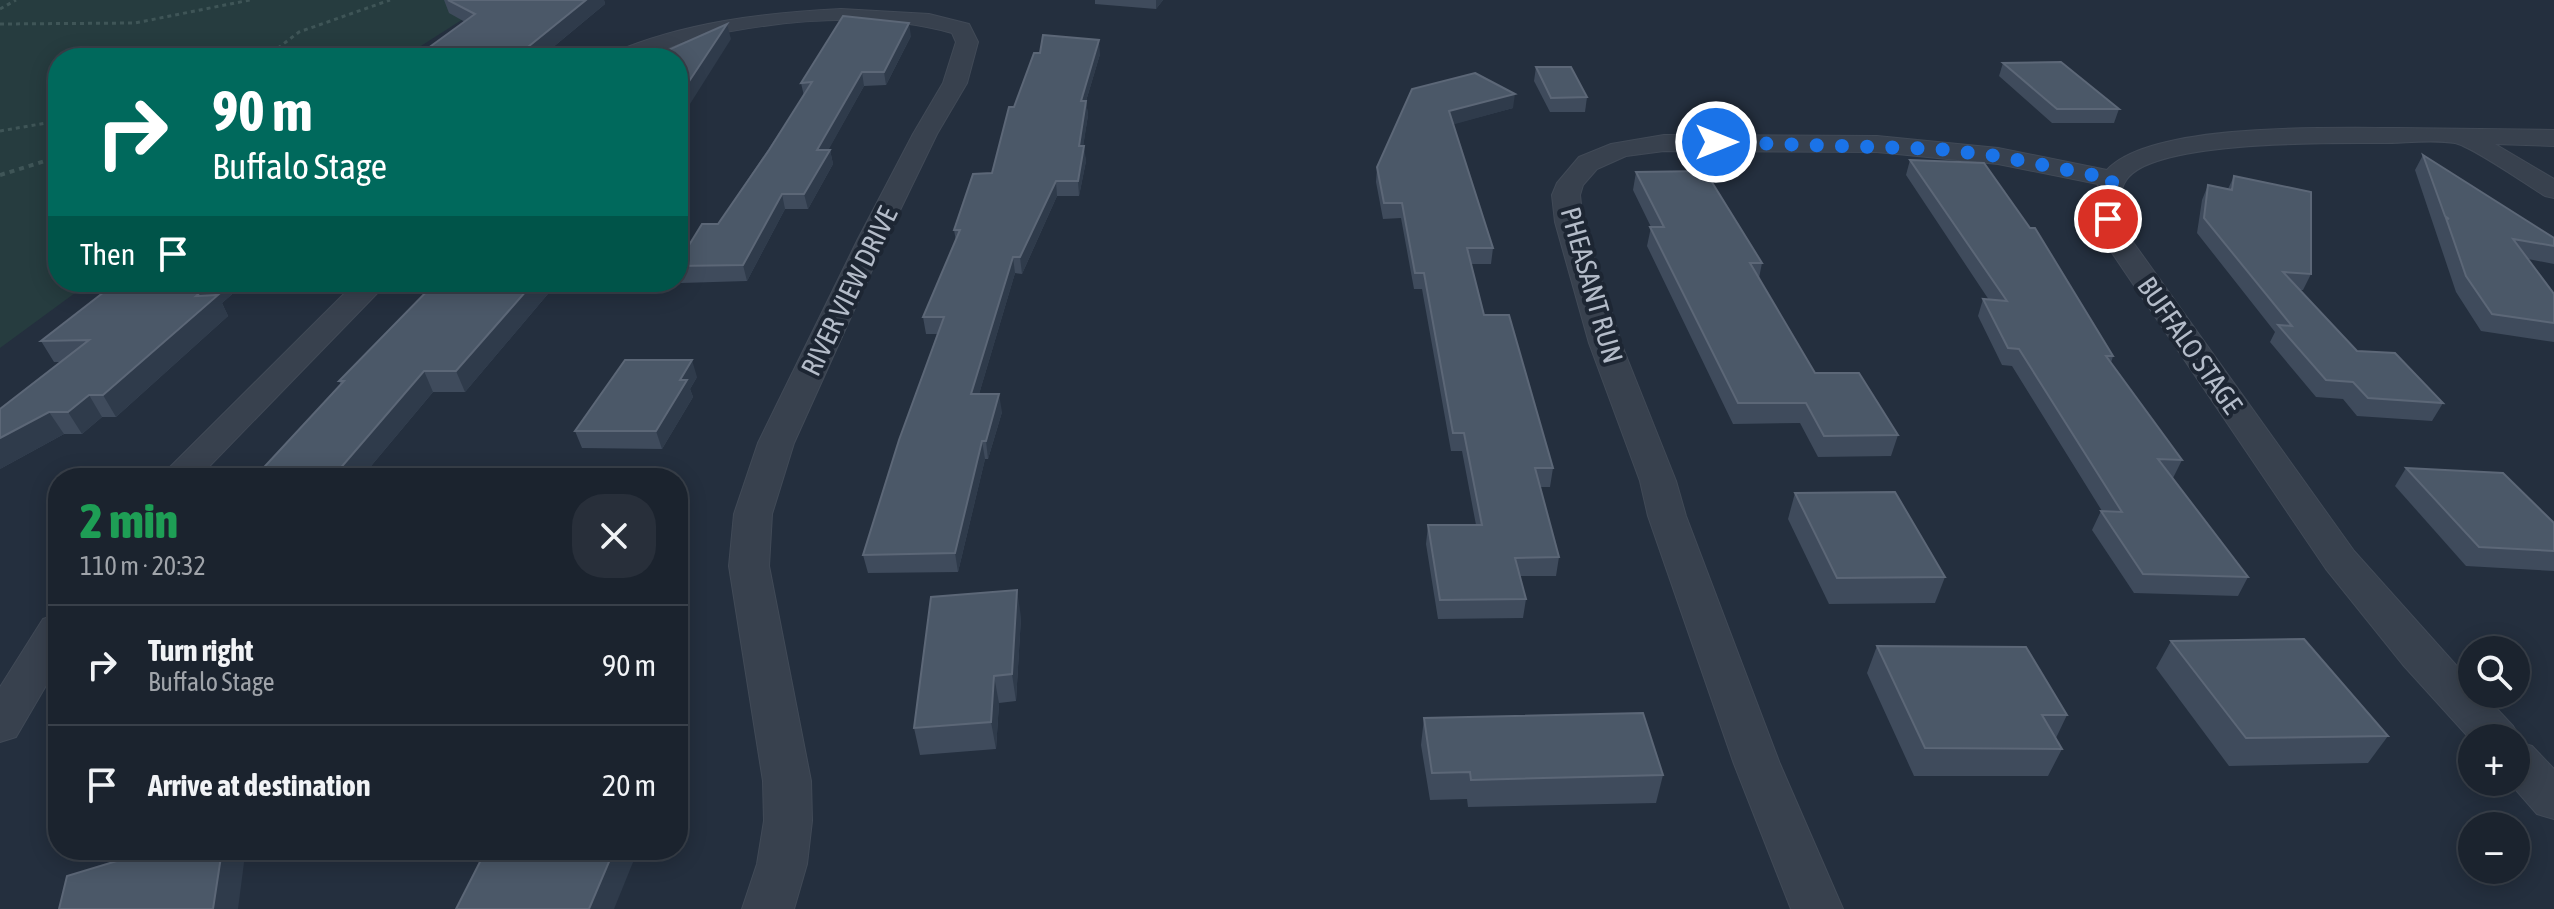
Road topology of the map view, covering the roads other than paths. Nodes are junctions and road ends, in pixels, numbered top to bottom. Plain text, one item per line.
1 (641, 48) edge
2 (2464, 137) junction
3 (2554, 138) edge
4 (2113, 179) junction
5 (2554, 190) edge
6 (363, 292) edge
7 (187, 468) edge
8 (48, 646) edge
9 (2484, 724) edge
10 (0, 725) edge
11 (2530, 774) edge
12 (2554, 800) edge
13 (768, 909) edge
14 (1817, 909) edge

1 - 13 street, RIVER VIEW DRIVE
2 - 3 street
2 - 4 street
2 - 5 street
4 - 9 street, BUFFALO STAGE
4 - 14 street, PHEASANT RUN
6 - 7 street
8 - 10 street
11 - 12 street

